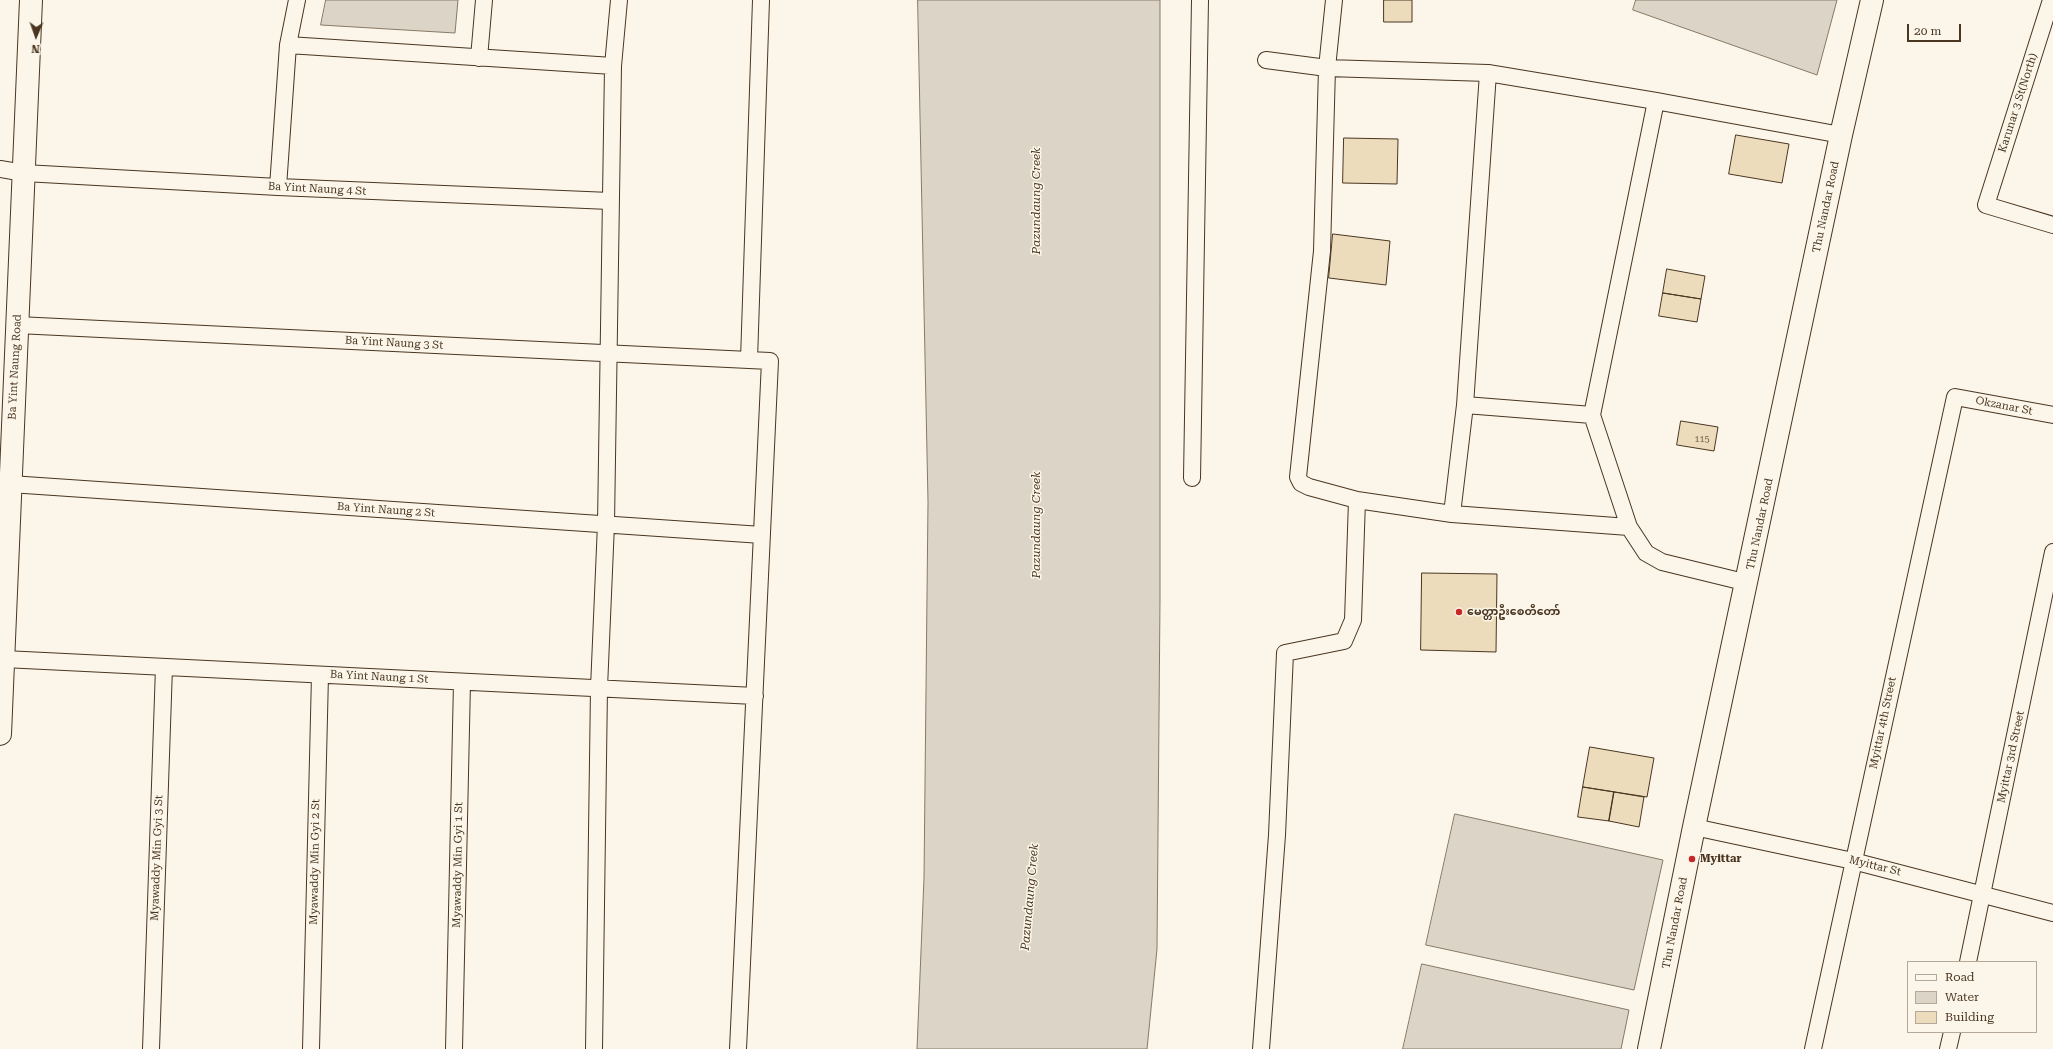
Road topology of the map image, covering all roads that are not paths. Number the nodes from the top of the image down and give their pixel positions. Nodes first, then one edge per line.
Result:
1 (31, 0) edge
2 (297, 0) edge
3 (484, 0) edge
4 (619, 0) edge
5 (761, 0) edge
6 (1200, 0) edge
7 (1334, 0) edge
8 (1872, 0) edge
9 (2051, 0) edge
10 (288, 45) junction
11 (479, 58) junction
12 (1266, 60) dead end
13 (613, 66) junction
14 (1327, 68) junction
15 (1488, 73) junction
16 (1656, 101) junction
17 (1841, 135) junction
18 (0, 170) edge
19 (24, 173) junction
20 (278, 187) junction
21 (610, 201) junction
22 (2053, 225) edge
23 (17, 325) junction
24 (609, 353) junction
25 (749, 360) junction
26 (1955, 397) joint
27 (1466, 405) junction
28 (1592, 415) junction
29 (2053, 415) edge
30 (1192, 478) dead end
31 (10, 484) junction
32 (1357, 500) junction
33 (1452, 514) junction
34 (606, 524) junction
35 (1629, 527) junction
36 (762, 535) junction
37 (2053, 552) edge
38 (1748, 583) junction
39 (3, 598) edge
40 (4, 659) junction
41 (164, 667) junction
42 (320, 674) junction
43 (462, 682) junction
44 (599, 688) junction
45 (755, 696) junction
46 (0, 734) edge
47 (1694, 827) junction
48 (1853, 861) junction
49 (1983, 895) junction
50 (2053, 913) edge
51 (1968, 961) edge
52 (1952, 1033) edge
53 (151, 1049) edge
54 (310, 1049) edge
55 (454, 1049) edge
56 (594, 1049) edge
57 (738, 1049) edge
58 (1261, 1049) edge
59 (1650, 1049) edge
60 (1813, 1049) edge
61 (1948, 1049) edge

1 - 19 main road, Ba Yint Naung Road
2 - 10 street
3 - 11 street
4 - 13 street
5 - 25 street
6 - 30 street
7 - 14 street
8 - 17 main road, Thu Nandar Road
9 - 22 street, Karunar 3 St(North)
10 - 11 street
10 - 20 street
11 - 13 street
12 - 14 street
13 - 21 street
14 - 15 street
14 - 32 street
15 - 16 street
15 - 27 street
16 - 17 street
16 - 28 street
17 - 38 main road, Thu Nandar Road
18 - 19 street, Ba Yint Naung 4 St
19 - 20 street, Ba Yint Naung 4 St
19 - 23 main road, Ba Yint Naung Road
20 - 21 street, Ba Yint Naung 4 St
21 - 24 street
23 - 24 street, Ba Yint Naung 3 St
23 - 31 main road, Ba Yint Naung Road
24 - 25 street, Ba Yint Naung 3 St
24 - 34 street
25 - 36 street, Ba Yint Naung 3 St
26 - 29 street, Okzanar St
26 - 48 street, Myittar 4th Street
27 - 28 street
27 - 33 street
28 - 35 street
31 - 34 street, Ba Yint Naung 2 St
31 - 39 main road, Ba Yint Naung Road
32 - 33 street
32 - 58 street
33 - 35 street
34 - 36 street, Ba Yint Naung 2 St
34 - 44 street
35 - 38 street
36 - 45 street
37 - 49 street, Myittar 3rd Street
38 - 47 main road, Thu Nandar Road
39 - 40 main road, Ba Yint Naung Road
40 - 41 street, Ba Yint Naung 1 St
40 - 46 main road, Ba Yint Naung Road
41 - 42 street, Ba Yint Naung 1 St
41 - 53 street, Myawaddy Min Gyi 3 St
42 - 43 street, Ba Yint Naung 1 St
42 - 54 street, Myawaddy Min Gyi 2 St
43 - 44 street, Ba Yint Naung 1 St
43 - 55 street, Myawaddy Min Gyi 1 St
44 - 45 street, Ba Yint Naung 1 St
44 - 56 street
45 - 57 street
47 - 48 street, Myittar St
47 - 59 main road, Thu Nandar Road
48 - 49 street, Myittar St
48 - 60 street, Myittar 4th Street
49 - 50 street, Myittar St
49 - 51 street, Myittar 3rd Street
52 - 61 street

